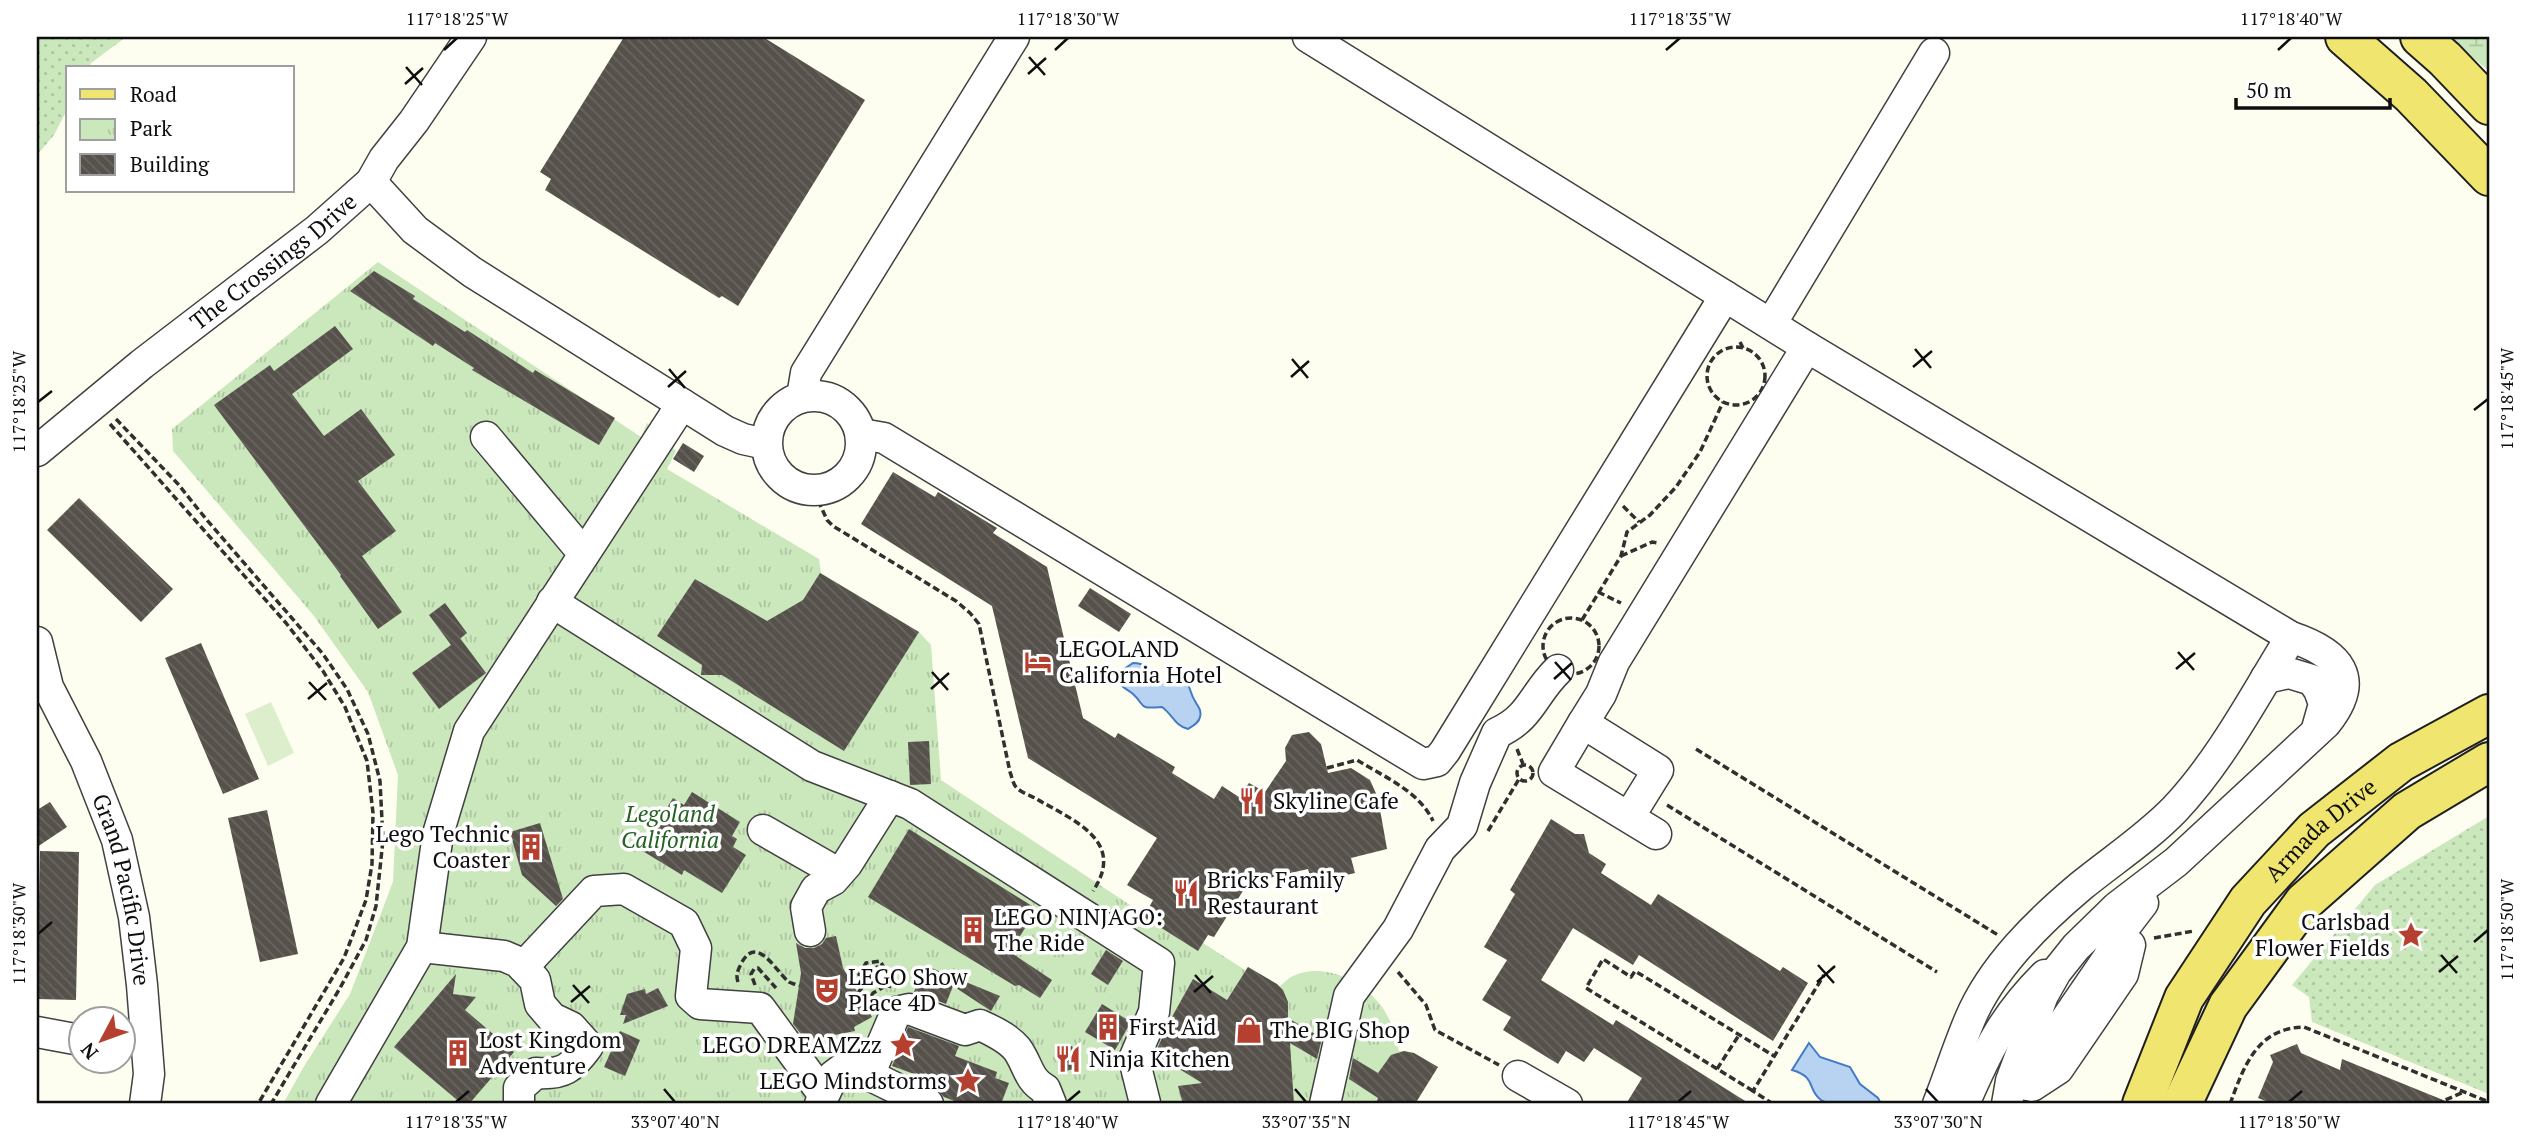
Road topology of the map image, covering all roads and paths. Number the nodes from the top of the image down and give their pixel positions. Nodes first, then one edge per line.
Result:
1 (471, 37) edge
2 (1014, 37) edge
3 (1308, 37) edge
4 (2345, 37) edge
5 (2420, 37) edge
6 (1934, 53) dead end
7 (2489, 105) edge
8 (2489, 176) edge
9 (371, 182) junction
10 (1725, 296) junction
11 (1771, 324) junction
12 (1740, 342) dead end
13 (1807, 347) junction
14 (1743, 348) junction
15 (1766, 359) dead end
16 (1760, 360) junction
17 (802, 397) junction
18 (1723, 402) junction
19 (682, 404) junction
20 (116, 419) dead end
21 (110, 424) dead end
22 (861, 434) junction
23 (486, 437) dead end
24 (766, 444) junction
25 (37, 451) edge
26 (814, 491) junction
27 (1685, 544) junction
28 (584, 554) junction
29 (1621, 556) junction
30 (1598, 592) junction
31 (552, 602) junction
32 (1625, 605) dead end
33 (1582, 620) junction
34 (2291, 637) junction
35 (37, 642) edge
36 (1558, 670) junction
37 (2266, 678) junction
38 (42, 681) edge
39 (2489, 714) edge
40 (1583, 723) junction
41 (2316, 732) junction
42 (1696, 749) dead end
43 (2489, 762) edge
44 (1520, 765) joint
45 (1326, 768) dead end
46 (890, 796) junction
47 (1662, 802) dead end
48 (1629, 817) junction
49 (763, 830) dead end
50 (1656, 835) dead end
51 (1440, 849) junction
52 (2176, 862) junction
53 (838, 873) junction
54 (1079, 912) junction
55 (810, 930) dead end
56 (2200, 930) dead end
57 (2007, 941) dead end
58 (2133, 942) junction
59 (422, 947) junction
60 (2076, 947) junction
61 (1381, 952) junction
62 (523, 967) junction
63 (1937, 972) dead end
64 (1824, 975) dead end
65 (2050, 984) junction
66 (853, 985) dead end
67 (799, 986) dead end
68 (876, 991) junction
69 (858, 993) dead end
70 (134, 1004) edge
71 (746, 1007) junction
72 (37, 1031) edge
73 (887, 1031) junction
74 (1739, 1035) junction
75 (66, 1037) edge
76 (1990, 1045) junction
77 (136, 1049) edge
78 (1774, 1056) junction
79 (1717, 1069) junction
80 (869, 1075) junction
81 (1518, 1076) joint
82 (2027, 1089) edge
83 (1753, 1091) junction
84 (2464, 1092) junction
85 (821, 1099) edge
86 (2445, 1102) edge
87 (2489, 1102) edge
88 (145, 1104) edge
89 (258, 1104) edge
90 (271, 1104) edge
91 (331, 1104) edge
92 (519, 1104) edge
93 (928, 1104) edge
94 (1051, 1104) edge
95 (1147, 1104) edge
96 (1325, 1104) edge
97 (1567, 1104) edge
98 (1773, 1104) edge
99 (1938, 1104) edge
100 (1964, 1104) edge
101 (1974, 1104) edge
102 (1986, 1104) edge
103 (1998, 1104) edge
104 (2007, 1104) edge
105 (2142, 1104) edge
106 (2182, 1104) edge
107 (2230, 1104) edge
108 (2436, 1104) edge

1 - 9 street, The Crossings Drive
2 - 17 street
3 - 10 street
4 - 8 main road
5 - 7 main road
6 - 11 street
9 - 19 street
9 - 25 street, The Crossings Drive
10 - 11 street
10 - 22 street
11 - 13 street
12 - 14 path
13 - 27 street
13 - 34 street
14 - 16 path
14 - 18 path
15 - 16 path
16 - 18 path
17 - 22 street
17 - 24 street
18 - 29 path
19 - 24 street
19 - 28 street
20 - 90 path
21 - 89 path
22 - 26 street
23 - 28 street
24 - 26 street
26 - 54 path
27 - 29 path
27 - 40 street
28 - 31 street
29 - 30 path
30 - 32 path
30 - 33 path
31 - 46 street
31 - 59 street
33 - 36 path
33 - 36 path
34 - 37 street
34 - 41 street
35 - 38 street, Grand Pacific Drive
36 - 51 street
37 - 41 street
37 - 99 street
38 - 70 street, Grand Pacific Drive
39 - 105 main road, Armada Drive
40 - 48 street
40 - 48 street
41 - 52 street
42 - 57 path
43 - 106 main road, Armada Drive
44 - 44 path
45 - 51 path
46 - 53 street
46 - 54 street
47 - 63 path
48 - 50 street
49 - 53 street
51 - 61 street
52 - 58 street
52 - 60 street
53 - 55 street
54 - 95 street
56 - 58 path
58 - 82 street
59 - 62 street
59 - 91 street
60 - 65 street
60 - 76 street
61 - 81 path
61 - 96 street
62 - 71 street
62 - 92 street
64 - 78 path
65 - 102 street
65 - 103 street
65 - 104 street
66 - 68 path
67 - 71 path
68 - 69 path
68 - 73 path
71 - 85 street
72 - 75 street
73 - 80 street
73 - 94 street
74 - 78 path
74 - 79 path
74 - 79 path
76 - 100 street
76 - 101 street
77 - 88 street, Grand Pacific Drive
78 - 83 path
79 - 83 path
80 - 85 street
80 - 93 street
81 - 97 street
83 - 98 path
84 - 86 path
84 - 87 path
84 - 107 path
86 - 108 path

